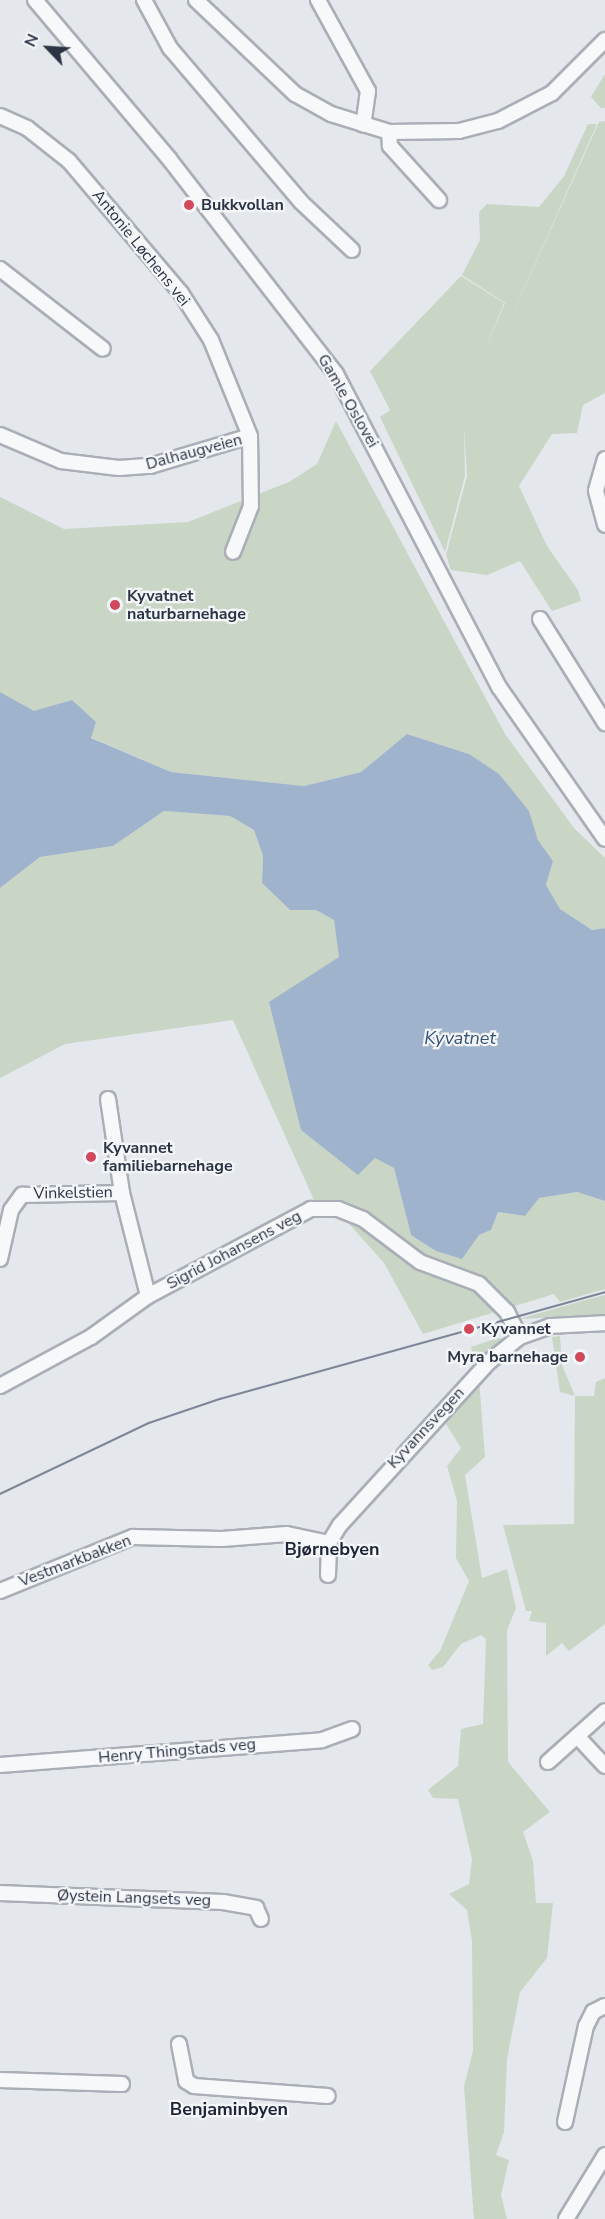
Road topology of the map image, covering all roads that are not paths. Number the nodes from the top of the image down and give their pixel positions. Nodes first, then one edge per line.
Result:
1 (35, 0) edge
2 (144, 0) edge
3 (196, 0) edge
4 (318, 0) edge
5 (605, 40) edge
6 (0, 116) edge
7 (363, 125) junction
8 (389, 132) junction
9 (439, 200) dead end
10 (352, 250) dead end
11 (0, 269) edge
12 (103, 349) dead end
13 (0, 435) edge
14 (250, 436) junction
15 (605, 459) edge
16 (605, 525) edge
17 (233, 552) dead end
18 (540, 619) dead end
19 (605, 723) edge
20 (605, 839) edge
21 (108, 1099) dead end
22 (122, 1192) junction
23 (0, 1259) edge
24 (148, 1296) junction
25 (605, 1323) edge
26 (520, 1337) junction
27 (0, 1386) edge
28 (329, 1543) junction
29 (328, 1575) dead end
30 (0, 1591) edge
31 (605, 1712) edge
32 (352, 1729) dead end
33 (578, 1736) junction
34 (548, 1762) dead end
35 (0, 1765) edge
36 (605, 1766) edge
37 (0, 1893) edge
38 (261, 1919) dead end
39 (605, 2006) edge
40 (179, 2044) dead end
41 (0, 2080) edge
42 (122, 2084) dead end
43 (328, 2096) dead end
44 (565, 2122) dead end
45 (605, 2155) edge
46 (566, 2219) edge

1 - 20 street, Gamle Oslovei
2 - 10 street
3 - 7 street
4 - 7 street
5 - 8 street
6 - 14 street, Antonie Løchens vei
7 - 8 street
8 - 9 street
11 - 12 street
13 - 14 street, Dalhaugveien
14 - 17 street, Antonie Løchens vei
15 - 16 street
18 - 19 street
21 - 22 street, Vinkelstien
22 - 23 street, Vinkelstien
22 - 24 street, Vinkelstien
24 - 26 street, Sigrid Johansens veg
24 - 27 street, Sigrid Johansens veg
25 - 26 street, Kyvannsvegen
26 - 28 street, Kyvannsvegen
28 - 29 street
28 - 30 street, Vestmarkbakken
31 - 33 street
32 - 35 street, Henry Thingstads veg
33 - 34 street
33 - 36 street
37 - 38 street, Øystein Langsets veg
39 - 44 street
40 - 43 street
41 - 42 street
45 - 46 street

